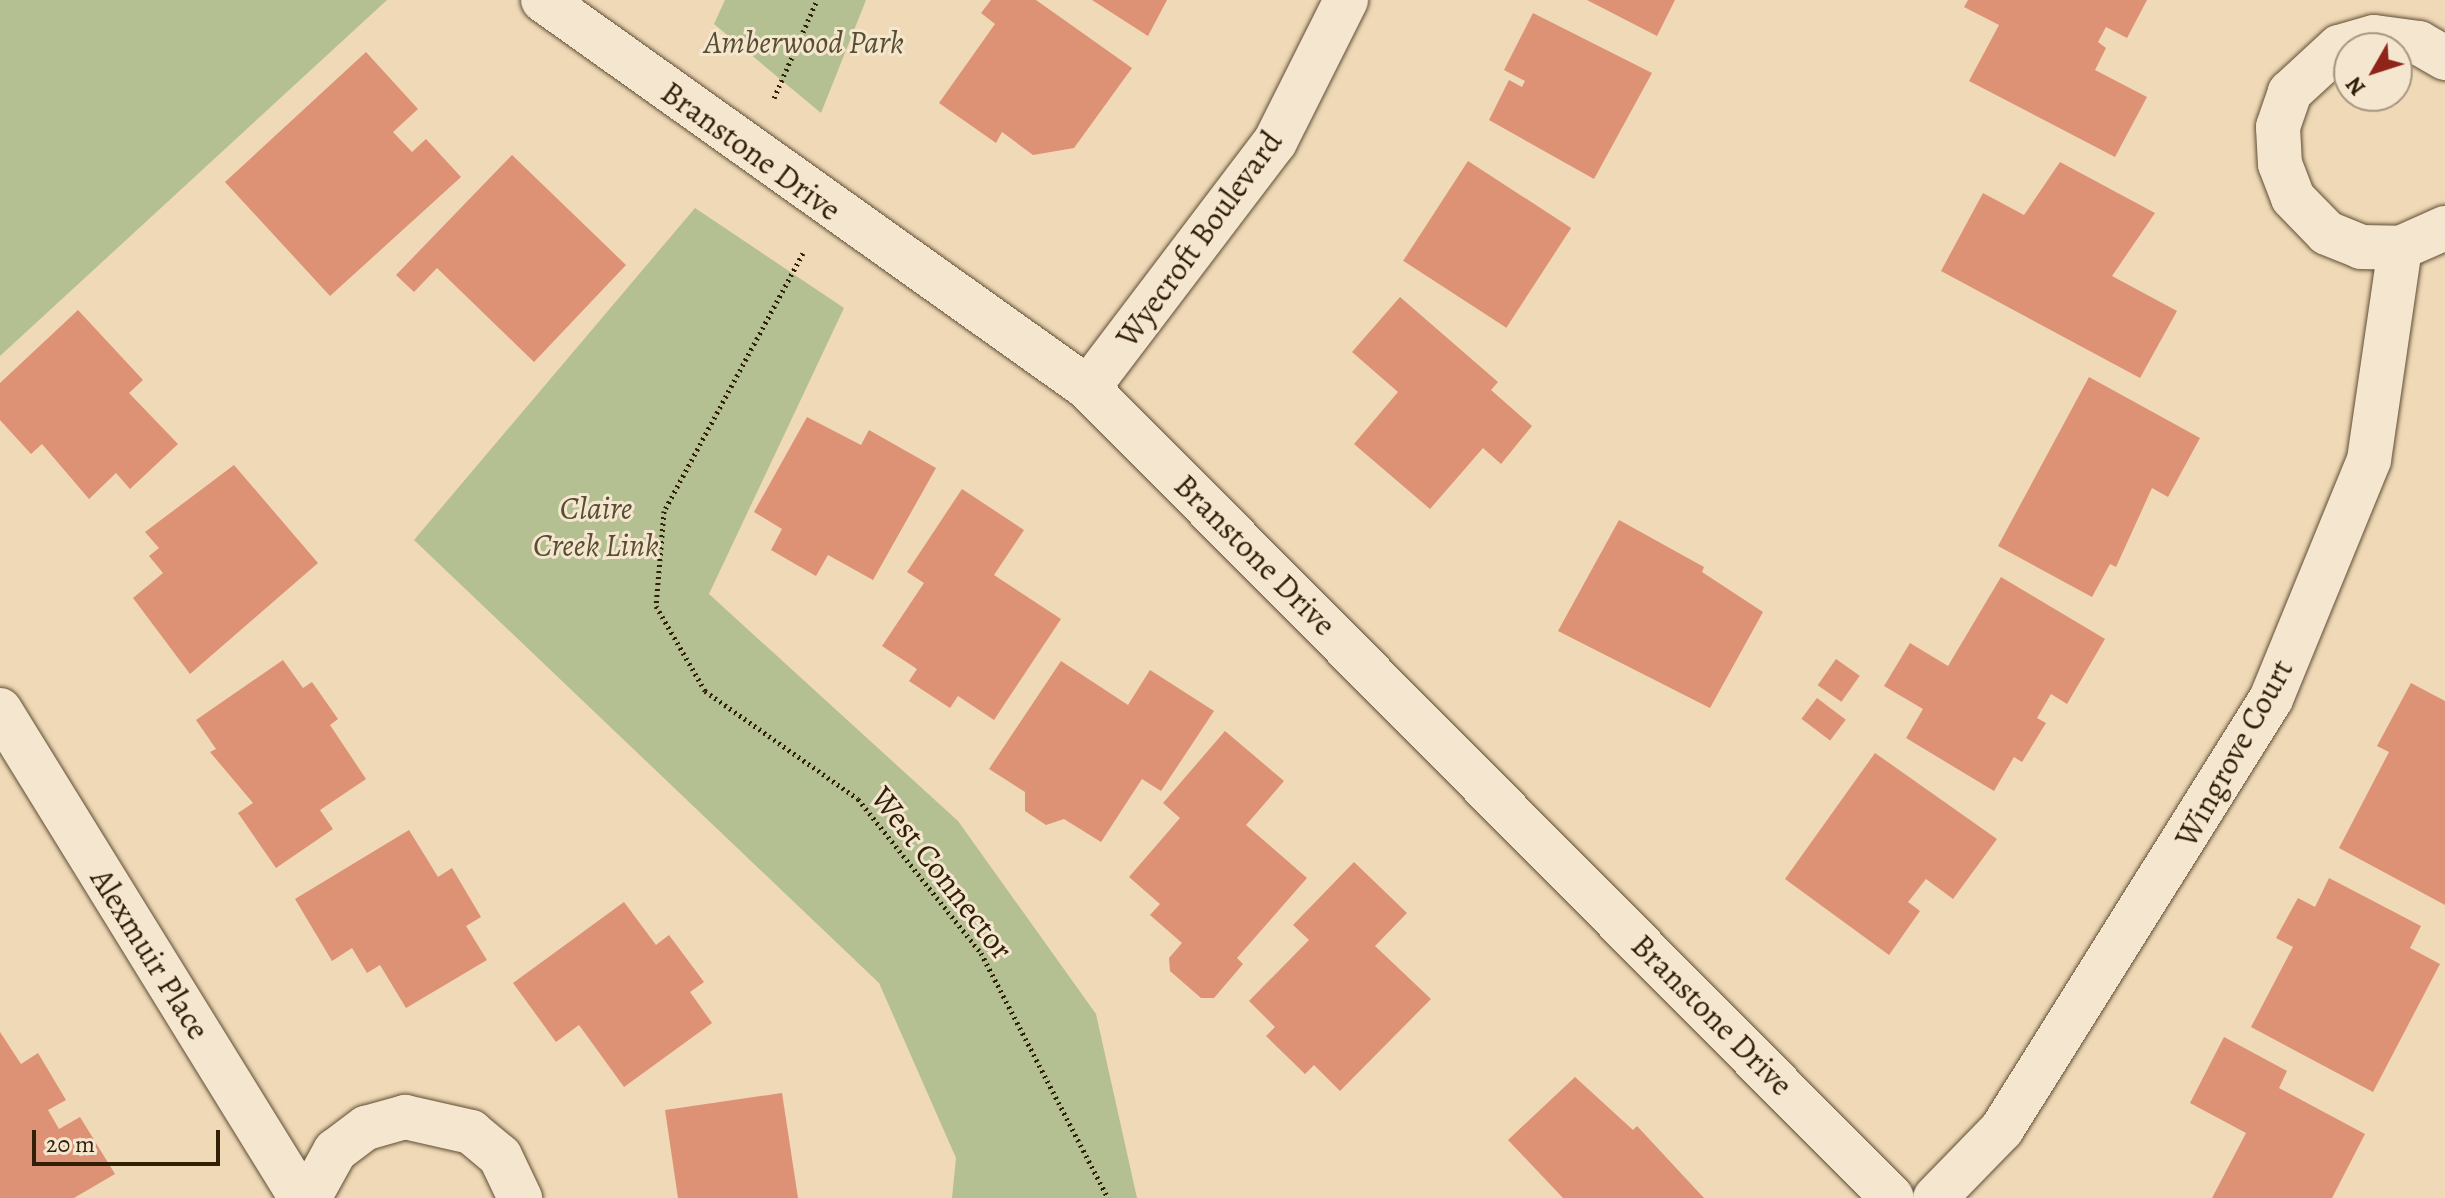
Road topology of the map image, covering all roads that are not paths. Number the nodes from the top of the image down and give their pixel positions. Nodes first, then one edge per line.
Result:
1 (543, 0) edge
2 (1346, 0) edge
3 (2445, 58) edge
4 (2445, 228) edge
5 (2400, 248) junction
6 (1088, 388) junction
7 (0, 710) edge
8 (301, 1198) edge
9 (309, 1198) edge
10 (520, 1198) edge
11 (1892, 1198) edge
12 (1935, 1198) edge

1 - 6 street, Branstone Drive
2 - 6 street, Wyecroft Boulevard
3 - 5 street
4 - 5 street
5 - 12 street, Wingrove Court
6 - 11 street, Branstone Drive
7 - 8 street, Alexmuir Place
9 - 10 street

